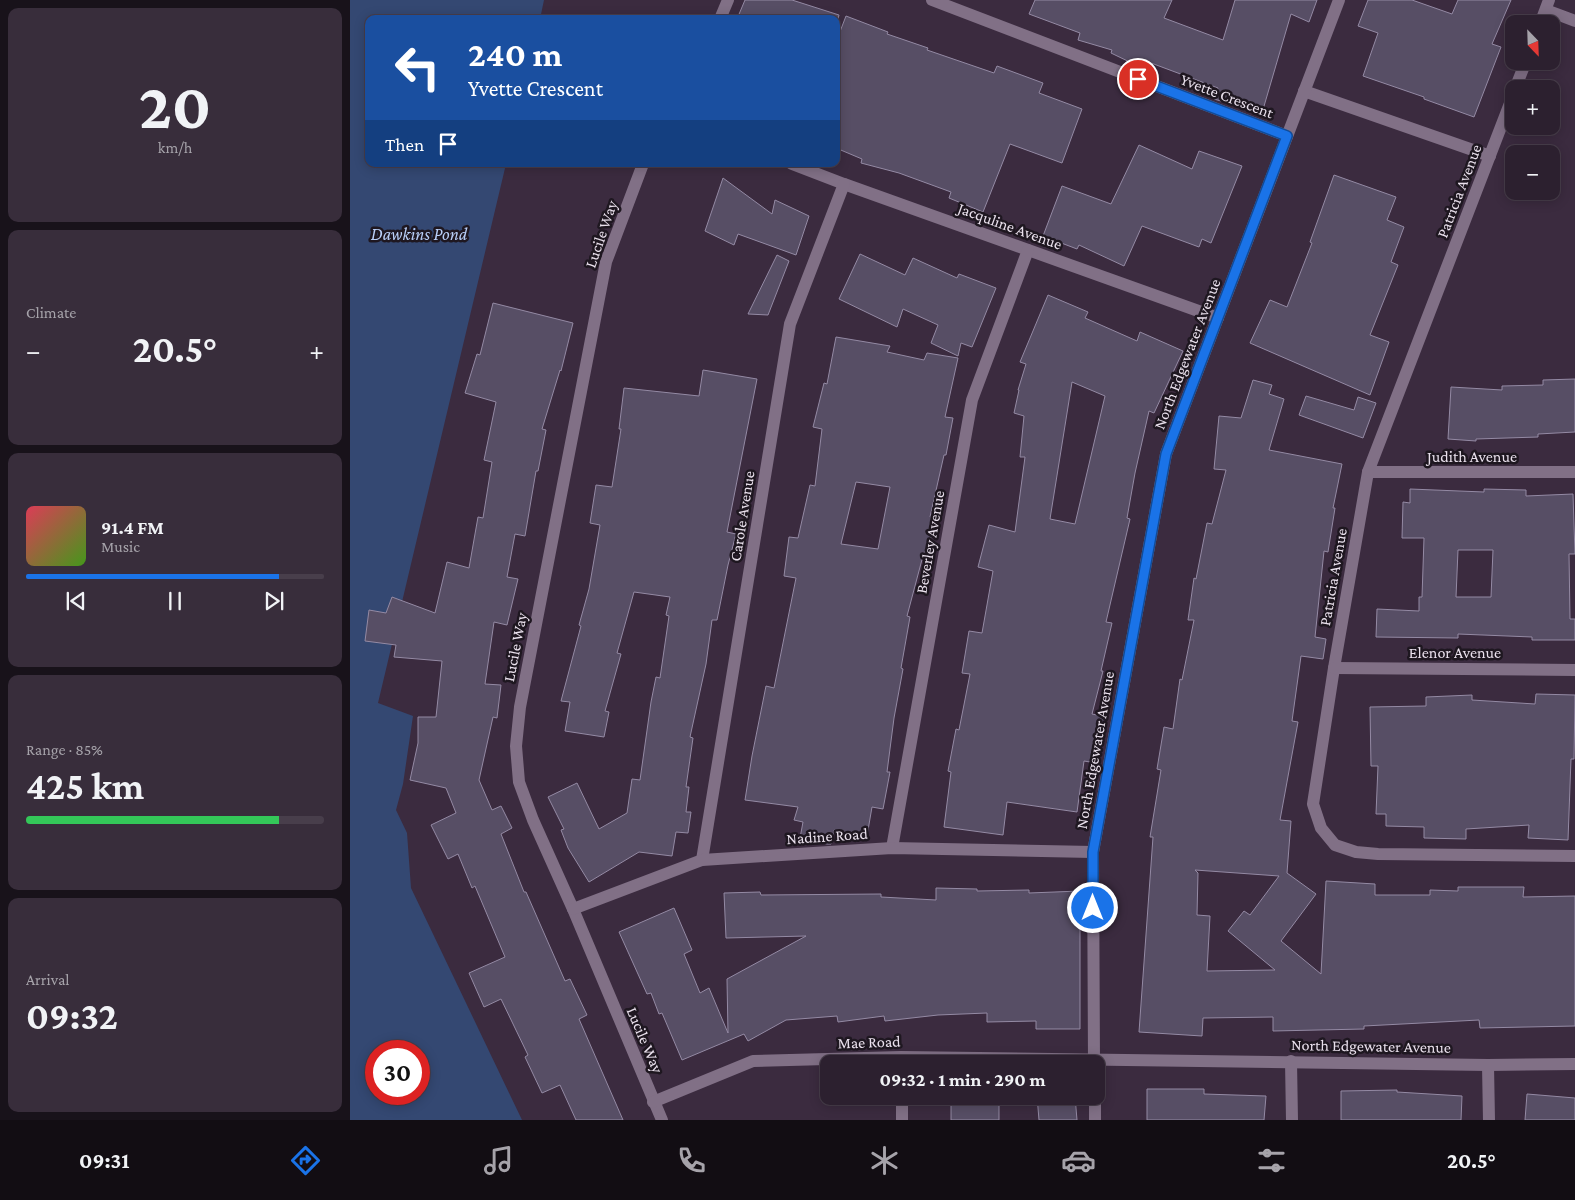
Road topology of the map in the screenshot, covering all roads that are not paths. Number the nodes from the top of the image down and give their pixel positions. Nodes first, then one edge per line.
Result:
1 (728, 0) edge
2 (932, 0) edge
3 (1339, 0) edge
4 (1547, 5) edge
5 (722, 15) edge
6 (1575, 21) edge
7 (1304, 91) junction
8 (1505, 117) edge
9 (1287, 136) junction
10 (1490, 156) junction
11 (642, 167) edge
12 (800, 167) edge
13 (844, 184) junction
14 (1028, 250) junction
15 (1218, 318) junction
16 (1368, 472) junction
17 (1575, 472) edge
18 (1334, 668) junction
19 (1575, 670) edge
20 (892, 848) junction
21 (1093, 852) junction
22 (1575, 856) edge
23 (702, 860) junction
24 (572, 909) junction
25 (1094, 1055) edge
26 (820, 1061) edge
27 (1291, 1061) junction
28 (1105, 1062) edge
29 (1575, 1064) edge
30 (1488, 1065) junction
31 (653, 1102) junction
32 (902, 1105) edge
33 (1094, 1105) edge
34 (662, 1120) edge
35 (902, 1120) edge
36 (1095, 1120) edge
37 (1292, 1120) edge
38 (1489, 1120) edge

1 - 5 street
2 - 9 street, Yvette Crescent
3 - 7 street, North Edgewater Avenue
4 - 6 street
7 - 9 street, North Edgewater Avenue
7 - 10 street
8 - 10 street, Patricia Avenue
9 - 15 street, North Edgewater Avenue
10 - 16 street, Patricia Avenue
11 - 24 street, Lucile Way
12 - 13 street, Jacquline Avenue
13 - 14 street, Jacquline Avenue
13 - 23 street, Carole Avenue
14 - 15 street, Jacquline Avenue
14 - 20 street, Beverley Avenue
15 - 21 street, North Edgewater Avenue
16 - 17 street, Judith Avenue
16 - 18 street, Patricia Avenue
18 - 19 street, Elenor Avenue
18 - 22 street, Patricia Avenue
20 - 21 street, Nadine Road
20 - 23 street, Nadine Road
21 - 25 street, North Edgewater Avenue
23 - 24 street, Nadine Road
24 - 31 street, Lucile Way
26 - 31 street, Mae Road
27 - 28 street, North Edgewater Avenue
27 - 30 street, North Edgewater Avenue
27 - 37 street
29 - 30 street, North Edgewater Avenue
30 - 38 street
31 - 34 street, Lucile Way
32 - 35 street
33 - 36 street

